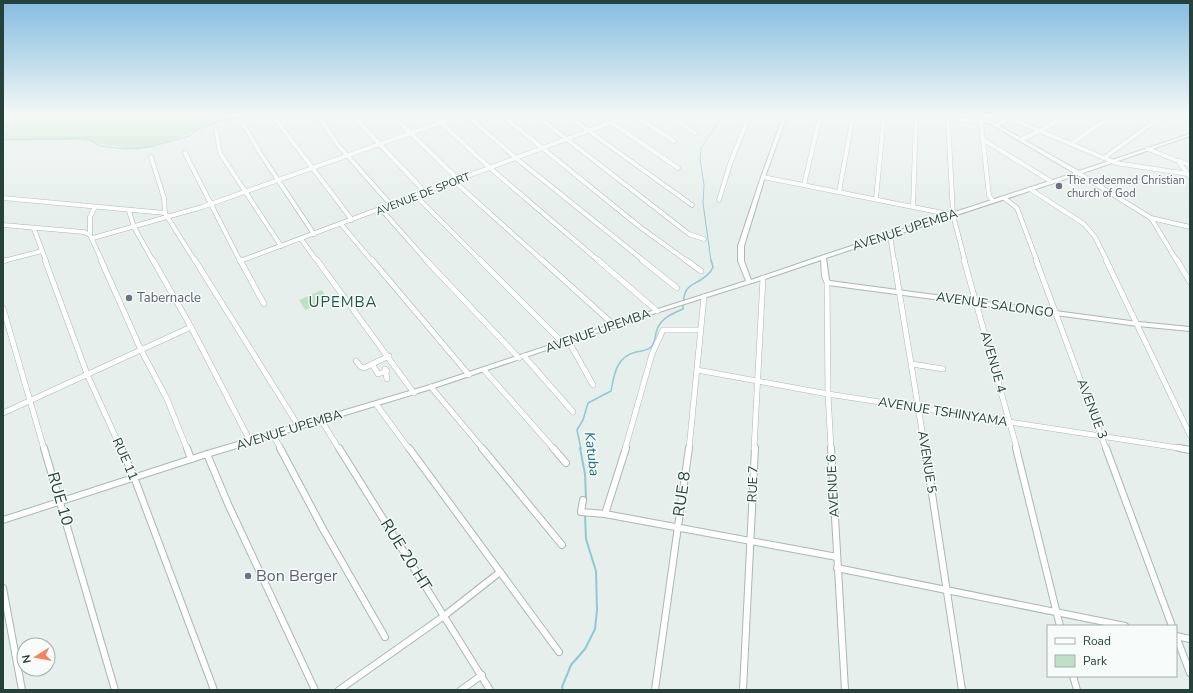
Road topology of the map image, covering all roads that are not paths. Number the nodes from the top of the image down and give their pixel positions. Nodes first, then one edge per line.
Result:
1 (218, 148) edge
2 (257, 148) edge
3 (298, 148) edge
4 (341, 148) edge
5 (366, 148) edge
6 (383, 148) edge
7 (426, 148) edge
8 (469, 148) edge
9 (505, 148) edge
10 (544, 148) joint
11 (580, 148) edge
12 (612, 148) edge
13 (649, 148) edge
14 (736, 148) edge
15 (773, 148) edge
16 (813, 148) edge
17 (847, 148) edge
18 (881, 148) edge
19 (915, 148) edge
20 (950, 148) edge
21 (983, 148) edge
22 (997, 148) edge
23 (1037, 148) edge
24 (1081, 148) edge
25 (1117, 148) edge
26 (1148, 149) joint
27 (185, 153) dead end
28 (346, 155) junction
29 (151, 157) dead end
30 (1104, 158) junction
31 (517, 159) junction
32 (1113, 161) junction
33 (1178, 161) junction
34 (1190, 165) edge
35 (314, 168) junction
36 (490, 168) junction
37 (678, 168) dead end
38 (1078, 173) junction
39 (1189, 175) edge
40 (763, 177) junction
41 (279, 180) junction
42 (457, 181) junction
43 (1052, 182) junction
44 (804, 185) junction
45 (1030, 189) junction
46 (246, 192) junction
47 (425, 192) junction
48 (840, 192) junction
49 (416, 196) junction
50 (3, 198) edge
51 (1004, 198) junction
52 (876, 199) junction
53 (719, 200) dead end
54 (993, 201) junction
55 (210, 204) junction
56 (692, 205) dead end
57 (392, 206) junction
58 (913, 206) junction
59 (95, 207) junction
60 (381, 209) junction
61 (129, 211) junction
62 (953, 215) junction
63 (167, 216) junction
64 (1151, 218) junction
65 (352, 220) junction
66 (341, 224) junction
67 (3, 225) edge
68 (134, 227) junction
69 (1190, 227) edge
70 (34, 229) junction
71 (314, 234) junction
72 (890, 235) junction
73 (92, 237) junction
74 (301, 239) junction
75 (704, 239) dead end
76 (281, 246) junction
77 (42, 251) junction
78 (823, 257) junction
79 (3, 261) edge
80 (240, 262) junction
81 (701, 271) dead end
82 (763, 278) junction
83 (749, 282) junction
84 (827, 282) junction
85 (1190, 282) edge
86 (677, 288) dead end
87 (901, 293) junction
88 (704, 297) junction
89 (976, 303) junction
90 (264, 304) dead end
91 (3, 308) edge
92 (657, 311) junction
93 (1056, 313) junction
94 (1138, 324) junction
95 (615, 326) junction
96 (191, 327) junction
97 (1190, 329) edge
98 (701, 330) junction
99 (567, 343) junction
100 (141, 350) junction
101 (389, 356) junction
102 (521, 357) junction
103 (356, 361) dead end
104 (372, 364) junction
105 (912, 364) junction
106 (943, 369) dead end
107 (484, 370) junction
108 (697, 370) junction
109 (87, 374) junction
110 (469, 375) junction
111 (387, 379) dead end
112 (757, 382) junction
113 (593, 385) dead end
114 (431, 387) junction
115 (414, 393) junction
116 (828, 394) junction
117 (31, 400) junction
118 (376, 404) junction
119 (918, 407) junction
120 (573, 412) dead end
121 (3, 413) edge
122 (320, 420) junction
123 (1010, 422) junction
124 (299, 427) junction
125 (273, 435) junction
126 (1190, 435) edge
127 (1103, 437) junction
128 (250, 442) junction
129 (1190, 450) edge
130 (208, 454) junction
131 (191, 460) junction
132 (566, 463) dead end
133 (134, 477) junction
134 (583, 500) dead end
135 (61, 501) junction
136 (605, 514) junction
137 (3, 520) edge
138 (677, 528) junction
139 (752, 542) junction
140 (562, 545) dead end
141 (837, 557) junction
142 (838, 568) junction
143 (500, 572) junction
144 (3, 588) edge
145 (947, 589) junction
146 (1057, 613) junction
147 (444, 616) junction
148 (1060, 625) edge
149 (1120, 625) edge
150 (1172, 625) edge
151 (1177, 636) edge
152 (385, 637) dead end
153 (1177, 639) edge
154 (1190, 639) edge
155 (559, 652) dead end
156 (1190, 673) edge
157 (482, 675) junction
158 (1073, 677) edge
159 (22, 690) edge
160 (115, 690) edge
161 (214, 690) edge
162 (314, 690) edge
163 (339, 690) edge
164 (461, 690) edge
165 (490, 690) edge
166 (655, 690) edge
167 (743, 690) edge
168 (845, 690) edge
169 (962, 690) edge
170 (1077, 690) edge

1 - 46 street
2 - 41 street
3 - 35 street
4 - 28 street
5 - 28 street
6 - 47 street
7 - 42 street
8 - 36 street
9 - 31 street
10 - 31 street, AVENUE DE SPORT
10 - 81 street
11 - 75 street
12 - 56 street
13 - 37 street
14 - 53 street
15 - 40 street
16 - 44 street
17 - 48 street
18 - 52 street
19 - 58 street
20 - 62 street, AVENUE 4
21 - 54 street
22 - 43 street
23 - 38 street
24 - 30 street
25 - 30 street
26 - 32 street, AVENUE UPEMBA
26 - 33 street
27 - 55 street
28 - 35 street
28 - 57 street
29 - 63 street
30 - 32 street
31 - 36 street, AVENUE DE SPORT
31 - 86 street
32 - 38 street, AVENUE UPEMBA
32 - 39 street
33 - 34 street
33 - 39 street
35 - 41 street
35 - 65 street
36 - 42 street, AVENUE DE SPORT
36 - 92 street
38 - 43 street, AVENUE UPEMBA
38 - 64 street
40 - 44 street
40 - 83 street
41 - 46 street
41 - 71 street
42 - 47 street, AVENUE DE SPORT
42 - 95 street
43 - 45 street, AVENUE UPEMBA
44 - 48 street
45 - 51 street, AVENUE UPEMBA
45 - 94 street
46 - 55 street
46 - 76 street
47 - 49 street, AVENUE DE SPORT
48 - 52 street
49 - 57 street, AVENUE DE SPORT
49 - 99 street
50 - 59 street
51 - 54 street, AVENUE UPEMBA
51 - 93 street, AVENUE 3
52 - 58 street
54 - 62 street, AVENUE UPEMBA
55 - 63 street
55 - 80 street
57 - 60 street, AVENUE DE SPORT
58 - 62 street
59 - 61 street
59 - 73 street
60 - 65 street, AVENUE DE SPORT
60 - 102 street
61 - 63 street
61 - 68 street
62 - 72 street, AVENUE UPEMBA
62 - 89 street, AVENUE 4
63 - 68 street
63 - 124 street
64 - 69 street
64 - 85 street
65 - 66 street, AVENUE DE SPORT
66 - 71 street, AVENUE DE SPORT
66 - 110 street
67 - 70 street
68 - 73 street
68 - 96 street
70 - 73 street
70 - 77 street, RUE 11
71 - 74 street, AVENUE DE SPORT
72 - 78 street, AVENUE UPEMBA
72 - 87 street, AVENUE 5
73 - 100 street
74 - 76 street, AVENUE DE SPORT
74 - 101 street
76 - 80 street, AVENUE DE SPORT
77 - 79 street
77 - 109 street, RUE 11
78 - 82 street, AVENUE UPEMBA
78 - 84 street
80 - 90 street
82 - 83 street, AVENUE UPEMBA
82 - 112 street, RUE 7
83 - 88 street, AVENUE UPEMBA
84 - 87 street, AVENUE SALONGO
84 - 116 street, AVENUE 6
87 - 89 street, AVENUE SALONGO
87 - 105 street, AVENUE 5
88 - 92 street, AVENUE UPEMBA
88 - 98 street, RUE 8
89 - 93 street, AVENUE SALONGO
89 - 123 street, AVENUE 4
91 - 117 street, RUE 10
92 - 95 street, AVENUE UPEMBA
93 - 94 street, AVENUE SALONGO
93 - 127 street, AVENUE 3
94 - 97 street, AVENUE SALONGO
94 - 126 street
95 - 99 street, AVENUE UPEMBA
96 - 100 street
96 - 128 street
98 - 108 street, RUE 8
98 - 136 street
99 - 102 street, AVENUE UPEMBA
99 - 113 street
100 - 109 street
100 - 131 street
101 - 104 street
101 - 115 street
102 - 107 street, AVENUE UPEMBA
102 - 120 street
103 - 104 street
104 - 111 street
105 - 106 street
105 - 119 street, AVENUE 5
107 - 110 street, AVENUE UPEMBA
107 - 132 street
108 - 112 street, AVENUE TSHINYAMA
108 - 138 street, RUE 8
109 - 117 street
109 - 133 street, RUE 11
110 - 114 street, AVENUE UPEMBA
112 - 116 street, AVENUE TSHINYAMA
112 - 139 street, RUE 7
114 - 115 street, AVENUE UPEMBA
114 - 140 street
115 - 118 street, AVENUE UPEMBA
116 - 119 street, AVENUE TSHINYAMA
116 - 141 street, AVENUE 6
117 - 121 street
117 - 135 street, RUE 10
118 - 122 street, AVENUE UPEMBA
118 - 143 street
119 - 123 street, AVENUE TSHINYAMA
119 - 145 street, AVENUE 5
122 - 124 street, AVENUE UPEMBA
122 - 147 street, RUE 20 HT
123 - 127 street, AVENUE TSHINYAMA
123 - 146 street, AVENUE 4
124 - 125 street, AVENUE UPEMBA
125 - 128 street, AVENUE UPEMBA
125 - 152 street
127 - 129 street, AVENUE TSHINYAMA
127 - 150 street, AVENUE 3
128 - 130 street, AVENUE UPEMBA
130 - 131 street, AVENUE UPEMBA
130 - 162 street
131 - 133 street, AVENUE UPEMBA
133 - 135 street, AVENUE UPEMBA
133 - 161 street, RUE 11
134 - 136 street
135 - 137 street, AVENUE UPEMBA
135 - 160 street, RUE 10
136 - 138 street
138 - 139 street
138 - 166 street, RUE 8
139 - 141 street
139 - 167 street, RUE 7
141 - 142 street, AVENUE 6
142 - 145 street
142 - 168 street, AVENUE 6
143 - 147 street
143 - 155 street
144 - 159 street
145 - 146 street
145 - 169 street, AVENUE 5
146 - 148 street, AVENUE 4
146 - 149 street
147 - 157 street, RUE 20 HT
147 - 163 street
151 - 154 street
153 - 156 street
157 - 164 street
157 - 165 street, RUE 20 HT
158 - 170 street

